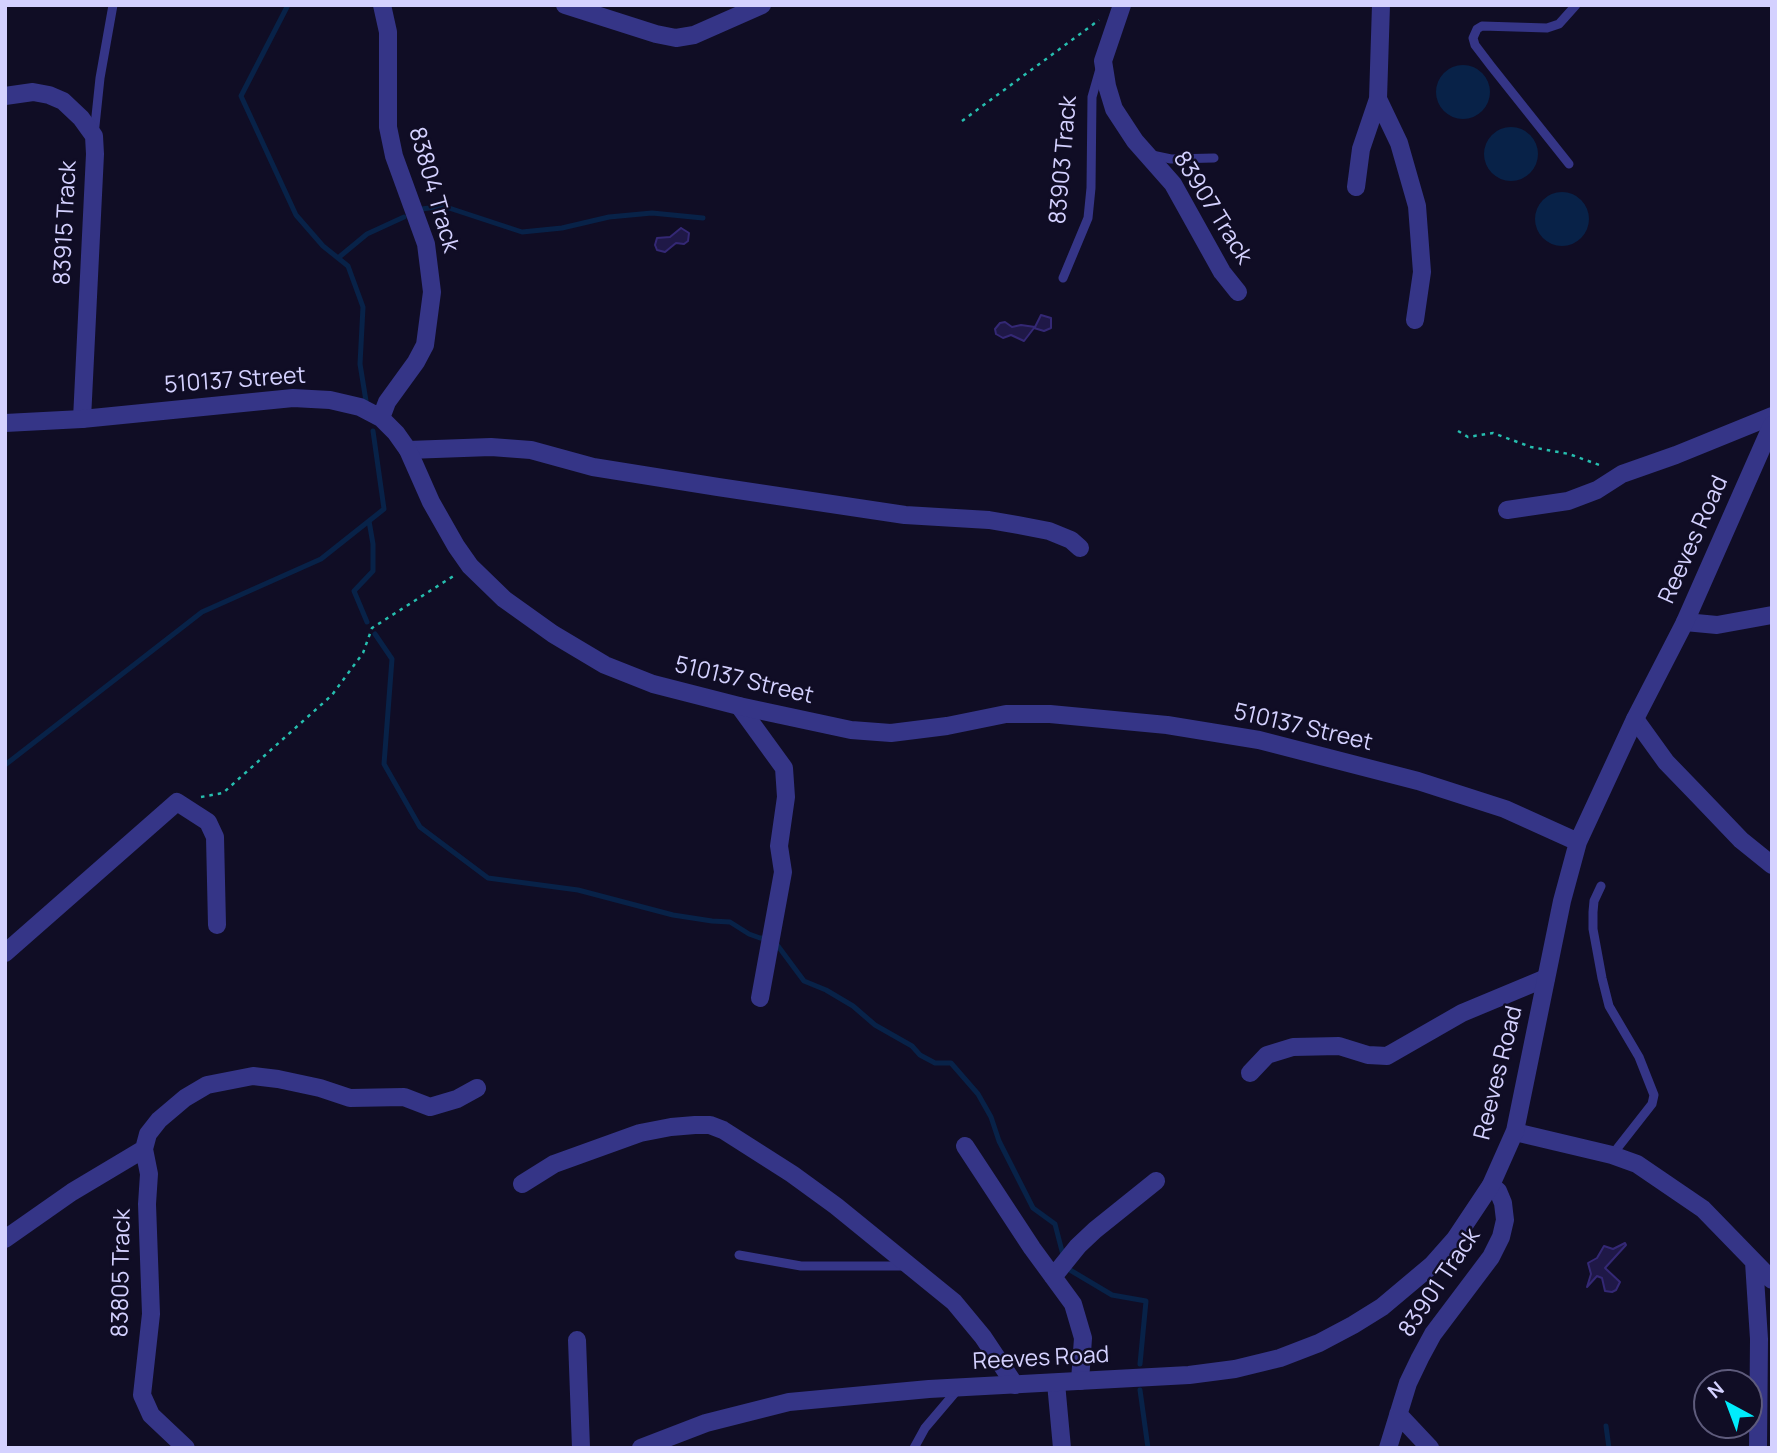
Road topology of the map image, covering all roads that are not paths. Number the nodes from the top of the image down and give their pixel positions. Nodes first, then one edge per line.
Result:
1 (113, 5) edge
2 (382, 5) edge
3 (565, 5) edge
4 (762, 5) edge
5 (1381, 5) edge
6 (1576, 5) edge
7 (1114, 9) edge
8 (1103, 61) junction
9 (5, 96) edge
10 (1378, 99) junction
11 (94, 136) junction
12 (1144, 151) junction
13 (1214, 158) dead end
14 (1569, 163) dead end
15 (1356, 187) dead end
16 (1063, 278) dead end
17 (1238, 292) dead end
18 (1415, 320) dead end
19 (1772, 416) edge
20 (381, 418) junction
21 (82, 419) junction
22 (5, 423) edge
23 (1772, 425) edge
24 (408, 450) junction
25 (1507, 510) dead end
26 (1080, 548) dead end
27 (1772, 615) edge
28 (1685, 622) junction
29 (739, 706) junction
30 (1635, 719) junction
31 (1578, 842) junction
32 (1772, 865) edge
33 (1601, 886) dead end
34 (217, 925) dead end
35 (5, 953) edge
36 (1546, 978) junction
37 (760, 998) dead end
38 (1250, 1073) dead end
39 (477, 1088) dead end
40 (1514, 1132) junction
41 (965, 1146) dead end
42 (1612, 1155) junction
43 (146, 1156) junction
44 (1156, 1181) dead end
45 (522, 1184) dead end
46 (1491, 1185) junction
47 (5, 1239) edge
48 (740, 1255) dead end
49 (1754, 1262) junction
50 (908, 1266) junction
51 (1053, 1277) junction
52 (1772, 1280) edge
53 (577, 1339) dead end
54 (1080, 1381) junction
55 (1056, 1382) junction
56 (1015, 1385) junction
57 (959, 1387) junction
58 (1398, 1414) junction
59 (1061, 1440) edge
60 (186, 1448) edge
61 (580, 1448) edge
62 (641, 1448) edge
63 (914, 1448) edge
64 (1049, 1448) edge
65 (1388, 1448) edge
66 (1430, 1448) edge
67 (1758, 1448) edge

1 - 11 lane
2 - 20 street, 83804 Track
3 - 4 street
5 - 10 street
6 - 14 lane
7 - 8 street, 83903 Track
8 - 12 street, 83907 Track
8 - 16 lane, 83903 Track
9 - 11 street, 83915 Track
10 - 15 street
10 - 18 street
11 - 21 street, 83915 Track
12 - 13 lane, 83907 Track
12 - 17 street, 83907 Track
19 - 25 street
20 - 21 street, 510137 Street
20 - 24 street, 510137 Street
21 - 22 street, 510137 Street
23 - 28 street, Reeves Road
24 - 26 street
24 - 29 street, 510137 Street
27 - 28 street
28 - 30 street, Reeves Road
29 - 31 street, 510137 Street
29 - 37 street
30 - 31 street, Reeves Road
30 - 32 street
31 - 36 street, Reeves Road
33 - 42 lane
34 - 35 street
36 - 38 street
36 - 40 street, Reeves Road
39 - 43 street
40 - 42 street
40 - 46 street, Reeves Road
41 - 51 street
42 - 49 street
43 - 47 street
43 - 60 street, 83805 Track
44 - 51 street
45 - 50 street
46 - 54 street, Reeves Road
46 - 58 street, 83901 Track
48 - 50 lane
49 - 52 street
49 - 67 street
50 - 56 street
51 - 54 street
53 - 61 street
54 - 55 street, Reeves Road
55 - 56 street, Reeves Road
55 - 59 street
56 - 57 street, Reeves Road
57 - 62 street, Reeves Road
57 - 63 lane
58 - 65 street, 83901 Track
58 - 66 street
59 - 64 street

